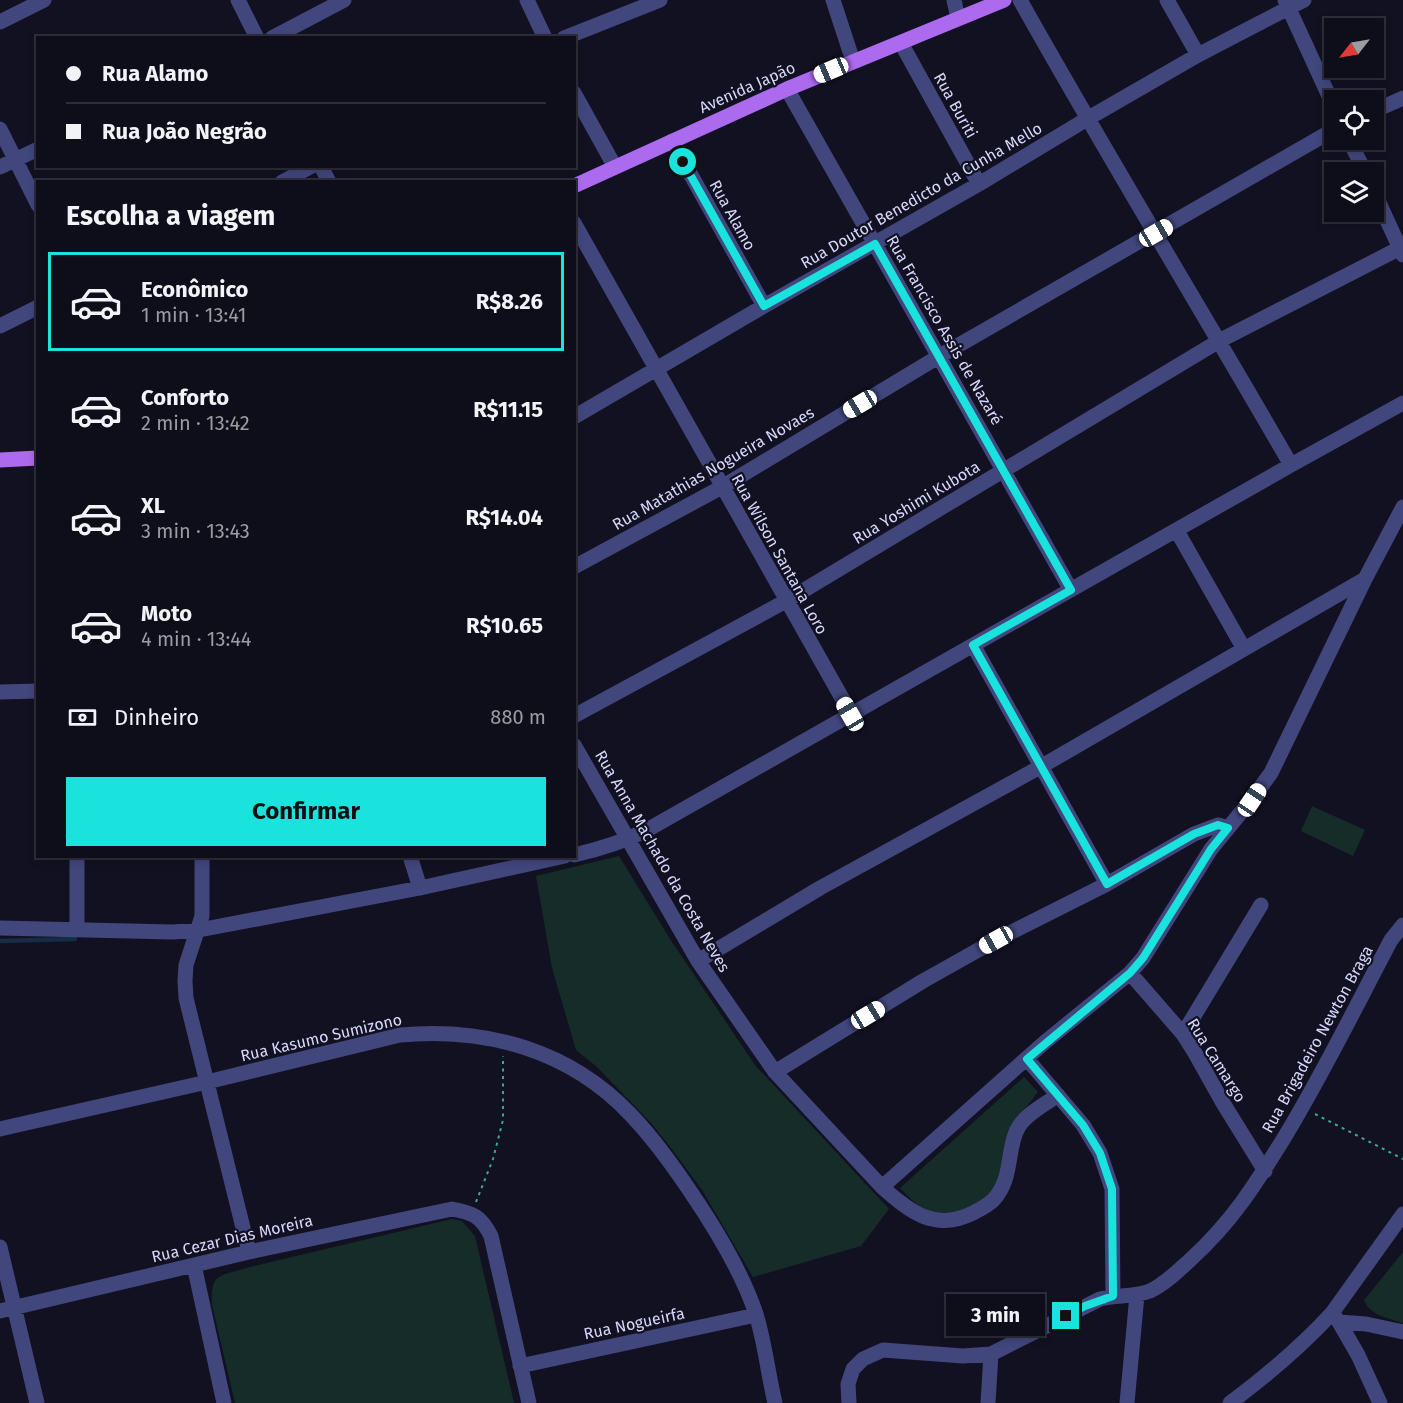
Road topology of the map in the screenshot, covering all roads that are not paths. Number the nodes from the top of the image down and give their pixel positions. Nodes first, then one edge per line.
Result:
1 (44, 0) edge
2 (238, 0) edge
3 (345, 0) edge
4 (526, 0) edge
5 (660, 0) edge
6 (833, 0) edge
7 (954, 0) edge
8 (1004, 0) edge
9 (1020, 0) edge
10 (1167, 0) edge
11 (1304, 0) edge
12 (1287, 4) edge
13 (958, 18) junction
14 (0, 22) edge
15 (256, 36) edge
16 (276, 36) edge
17 (544, 36) edge
18 (569, 36) edge
19 (901, 43) junction
20 (1198, 55) junction
21 (853, 61) junction
22 (788, 89) junction
23 (1326, 90) edge
24 (576, 97) edge
25 (1403, 98) edge
26 (1384, 107) edge
27 (1087, 119) junction
28 (0, 129) edge
29 (1324, 135) edge
30 (672, 141) junction
31 (36, 150) edge
32 (15, 160) junction
33 (0, 167) edge
34 (615, 167) junction
35 (308, 168) edge
36 (286, 180) edge
37 (979, 184) junction
38 (576, 185) edge
39 (36, 201) edge
40 (1384, 207) edge
41 (576, 226) edge
42 (1398, 229) edge
43 (1156, 233) junction
44 (875, 244) junction
45 (1402, 252) edge
46 (764, 306) junction
47 (36, 308) edge
48 (0, 327) edge
49 (1219, 341) junction
50 (938, 357) junction
51 (657, 368) junction
52 (1403, 404) edge
53 (576, 416) edge
54 (36, 458) edge
55 (0, 460) edge
56 (1291, 465) junction
57 (1004, 471) junction
58 (722, 487) junction
59 (1403, 507) edge
60 (1177, 531) junction
61 (576, 566) edge
62 (1365, 579) junction
63 (1071, 590) junction
64 (786, 601) junction
65 (973, 645) junction
66 (1244, 649) junction
67 (36, 691) edge
68 (0, 692) edge
69 (850, 714) junction
70 (576, 715) edge
71 (576, 749) edge
72 (1042, 766) junction
73 (1228, 828) junction
74 (628, 840) junction
75 (576, 855) edge
76 (77, 858) edge
77 (202, 858) edge
78 (411, 858) edge
79 (557, 858) edge
80 (1107, 884) junction
81 (420, 888) junction
82 (1261, 905) dead end
83 (1403, 926) edge
84 (0, 928) edge
85 (77, 928) junction
86 (199, 930) junction
87 (698, 961) junction
88 (1130, 973) junction
89 (1183, 1034) junction
90 (1027, 1059) junction
91 (775, 1072) junction
92 (207, 1082) junction
93 (1058, 1095) junction
94 (0, 1129) edge
95 (1265, 1171) junction
96 (882, 1187) junction
97 (1403, 1214) edge
98 (0, 1247) edge
99 (249, 1252) junction
100 (194, 1265) junction
101 (1137, 1294) junction
102 (1113, 1296) junction
103 (7, 1309) edge
104 (756, 1315) junction
105 (1335, 1317) junction
106 (1403, 1332) edge
107 (992, 1354) junction
108 (520, 1366) junction
109 (1237, 1401) edge
110 (37, 1403) edge
111 (224, 1403) edge
112 (529, 1403) edge
113 (775, 1403) edge
114 (849, 1403) edge
115 (988, 1403) edge
116 (1127, 1403) edge
117 (1380, 1403) edge

1 - 14 street
2 - 15 street
3 - 16 street
4 - 17 street
5 - 18 street
6 - 21 street
7 - 13 street
8 - 13 main road, Avenida Japão
9 - 27 street
10 - 20 street
11 - 12 street, Rua Doutor Benedicto da Cunha Mello
12 - 20 street, Rua Doutor Benedicto da Cunha Mello
12 - 23 street
13 - 19 main road, Avenida Japão
19 - 21 main road, Avenida Japão
19 - 37 street, Rua Buriti
20 - 27 street, Rua Doutor Benedicto da Cunha Mello
21 - 22 main road, Avenida Japão
22 - 30 main road, Avenida Japão
22 - 44 street, Rua Francisco Assis de Nazaré
24 - 34 street
25 - 26 street
27 - 37 street, Rua Doutor Benedicto da Cunha Mello
27 - 43 street
28 - 32 street
29 - 43 street, Rua Matathias Nogueira Novaes
30 - 34 main road, Avenida Japão
30 - 46 street, Rua Alamo
31 - 32 street
32 - 33 street
32 - 39 street
34 - 38 main road, Avenida Japão
35 - 36 street
37 - 44 street, Rua Doutor Benedicto da Cunha Mello
40 - 42 street
41 - 51 street, Rua Wilson Santana Loro
42 - 45 street
43 - 49 street
43 - 50 street, Rua Matathias Nogueira Novaes
44 - 46 street, Rua Doutor Benedicto da Cunha Mello
44 - 50 street, Rua Francisco Assis de Nazaré
45 - 49 street, Rua Yoshimi Kubota
46 - 51 street, Rua Doutor Benedicto da Cunha Mello
47 - 48 street
49 - 56 street
49 - 57 street, Rua Yoshimi Kubota
50 - 57 street, Rua Francisco Assis de Nazaré
50 - 58 street, Rua Matathias Nogueira Novaes
51 - 53 street, Rua Doutor Benedicto da Cunha Mello
51 - 58 street, Rua Wilson Santana Loro
52 - 56 street
54 - 55 main road
56 - 60 street
57 - 63 street, Rua Francisco Assis de Nazaré
57 - 64 street, Rua Yoshimi Kubota
58 - 61 street, Rua Matathias Nogueira Novaes
58 - 64 street, Rua Wilson Santana Loro
59 - 62 street
60 - 63 street
60 - 66 street
62 - 66 street
62 - 73 street
63 - 65 street
64 - 69 street, Rua Wilson Santana Loro
64 - 70 street, Rua Yoshimi Kubota
65 - 69 street
65 - 72 street
66 - 72 street
67 - 68 street
69 - 74 street
71 - 74 street, Rua Anna Machado da Costa Neves
72 - 80 street
72 - 87 street
73 - 80 street
73 - 88 street
74 - 75 street
74 - 87 street, Rua Anna Machado da Costa Neves
76 - 85 street
77 - 86 street
78 - 81 street
79 - 81 street
80 - 91 street
81 - 86 street
82 - 89 street
83 - 95 street, Rua Brigadeiro Newton Braga
84 - 85 street
85 - 86 street
86 - 92 street
87 - 91 street, Rua Anna Machado da Costa Neves
88 - 89 street, Rua Camargo
88 - 90 street
89 - 95 street, Rua Camargo
90 - 93 street
90 - 96 street
91 - 96 street, Rua Anna Machado da Costa Neves
92 - 94 street, Rua Kasumo Sumizono
92 - 99 street
92 - 104 street, Rua Kasumo Sumizono
93 - 96 street, Rua Anna Machado da Costa Neves
93 - 102 street
95 - 101 street, Rua Brigadeiro Newton Braga
97 - 105 street
98 - 103 street
99 - 100 street, Rua Cezar Dias Moreira
99 - 108 street, Rua Cezar Dias Moreira
100 - 103 street, Rua Cezar Dias Moreira
100 - 111 street
101 - 102 street, Rua Brigadeiro Newton Braga
101 - 116 street
102 - 107 street, Rua Brigadeiro Newton Braga
103 - 110 street
104 - 108 street, Rua Nogueirfa
104 - 113 street, Rua Kasumo Sumizono
105 - 106 street
105 - 109 street
105 - 117 street
107 - 114 street
107 - 115 street
108 - 112 street

